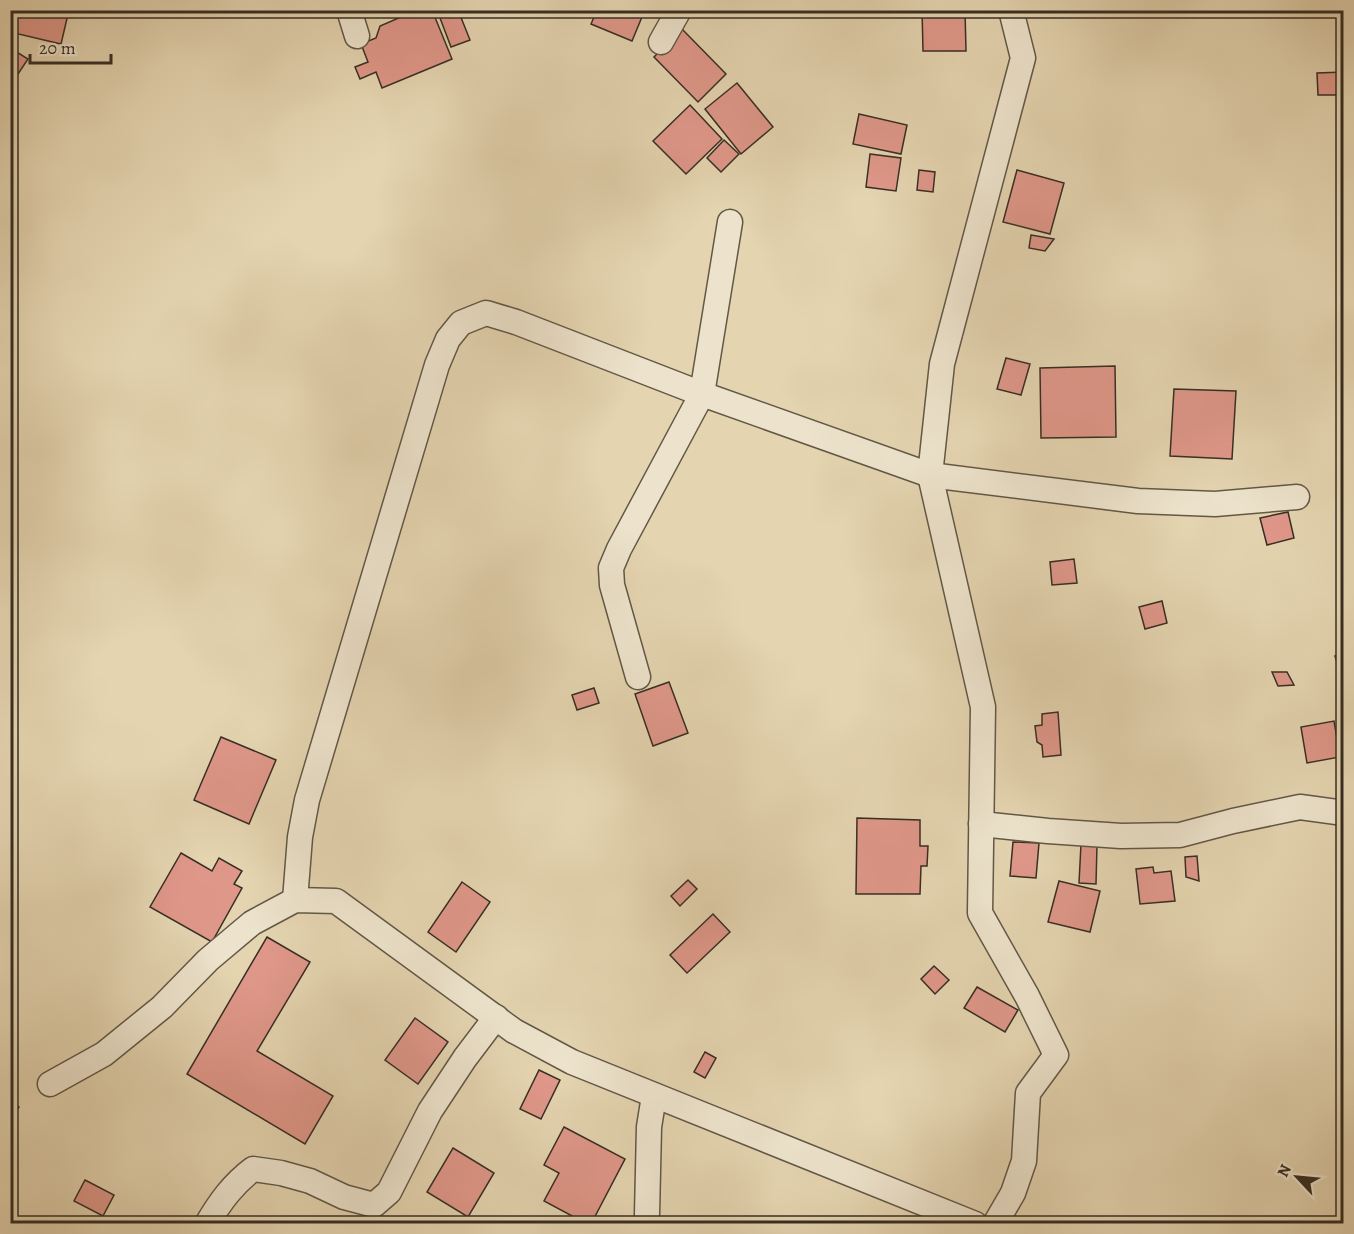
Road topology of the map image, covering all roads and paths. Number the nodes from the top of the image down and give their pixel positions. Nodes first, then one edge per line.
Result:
1 (349, 10) edge
2 (679, 10) edge
3 (1011, 10) edge
4 (357, 36) dead end
5 (661, 42) dead end
6 (730, 222) dead end
7 (702, 394) junction
8 (930, 475) junction
9 (1297, 497) dead end
10 (638, 677) dead end
11 (1344, 813) edge
12 (981, 824) junction
13 (295, 900) junction
14 (496, 1017) junction
15 (50, 1084) dead end
16 (654, 1096) junction
17 (647, 1214) dead end
18 (207, 1224) edge
19 (975, 1224) edge
20 (995, 1224) edge

1 - 4 street
2 - 5 street
3 - 8 street
6 - 7 street
7 - 8 street
7 - 10 street
7 - 13 street
8 - 9 street
8 - 12 street
11 - 12 street
12 - 20 street
13 - 14 street
13 - 15 street
14 - 16 street
14 - 18 street
16 - 17 street
16 - 19 street

